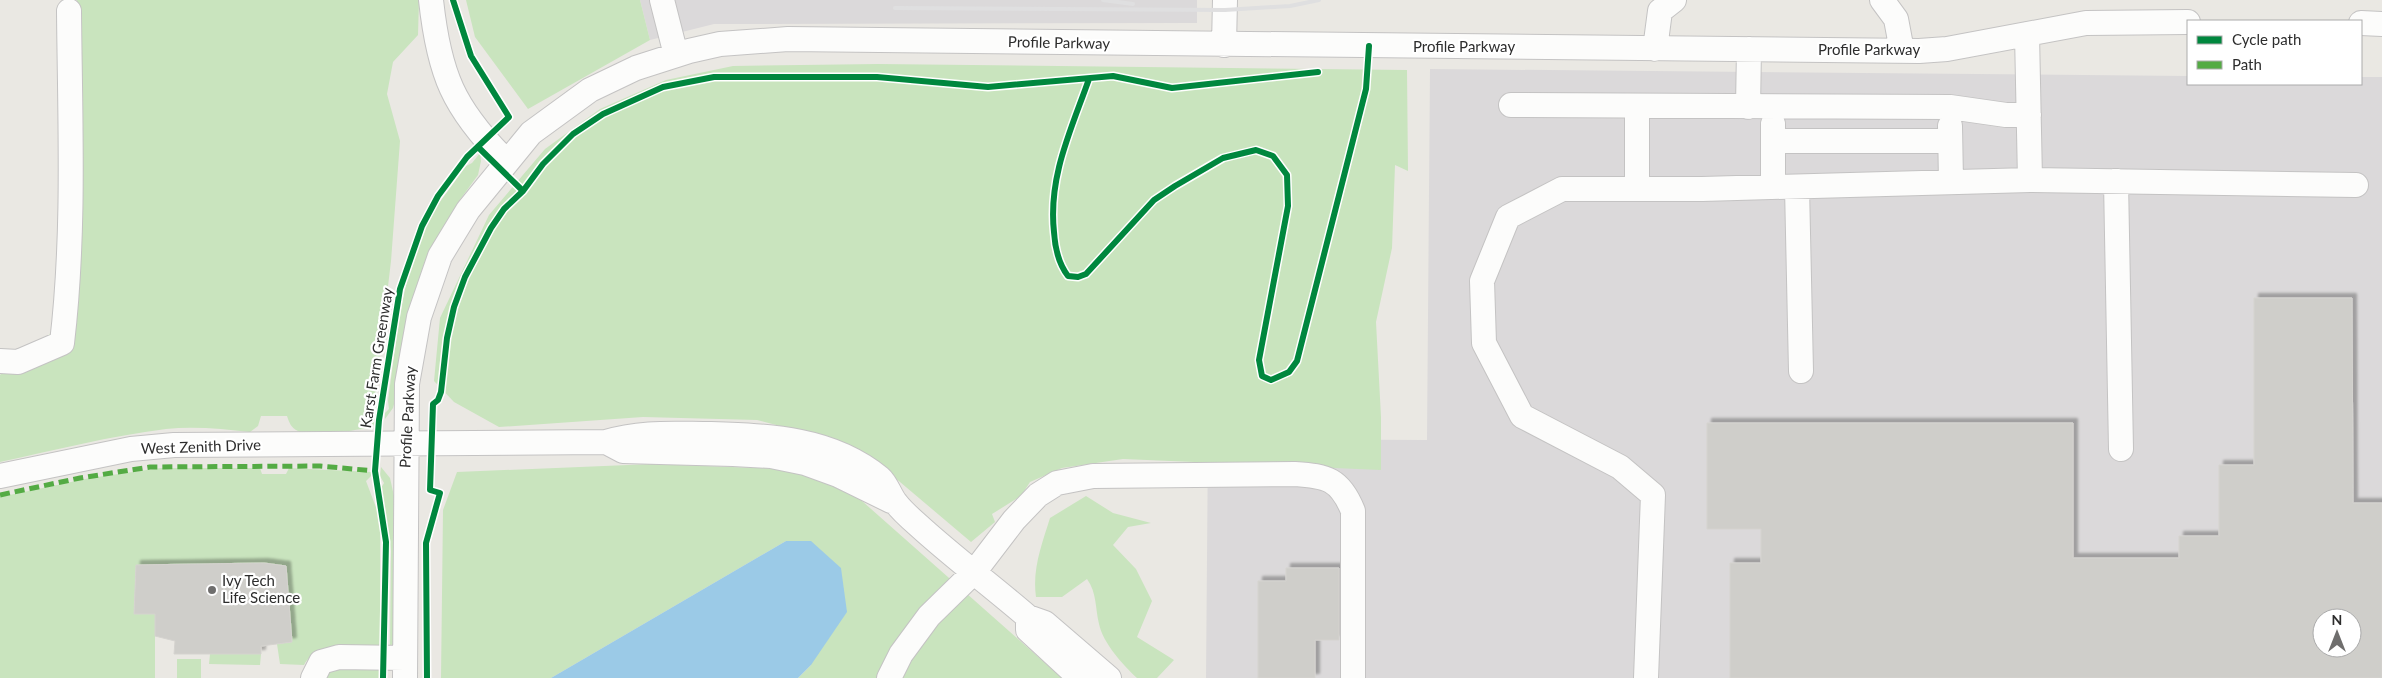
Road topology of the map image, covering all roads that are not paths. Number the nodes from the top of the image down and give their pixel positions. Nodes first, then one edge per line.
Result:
1 (431, 0) edge
2 (662, 0) edge
3 (1225, 0) edge
4 (1674, 0) edge
5 (1882, 0) edge
6 (69, 11) dead end
7 (2187, 22) edge
8 (2362, 23) edge
9 (2382, 24) edge
10 (2027, 34) junction
11 (1224, 45) junction
12 (1655, 48) junction
13 (1749, 49) junction
14 (1902, 50) junction
15 (676, 55) junction
16 (1511, 105) dead end
17 (1637, 107) junction
18 (1748, 107) junction
19 (1950, 107) junction
20 (1773, 108) junction
21 (2029, 115) junction
22 (1773, 141) junction
23 (1950, 141) junction
24 (506, 161) junction
25 (2030, 180) junction
26 (2116, 181) junction
27 (1951, 182) junction
28 (2356, 185) dead end
29 (1773, 187) junction
30 (1797, 187) junction
31 (1636, 189) junction
32 (0, 361) edge
33 (1800, 371) dead end
34 (405, 444) junction
35 (2121, 449) dead end
36 (0, 476) edge
37 (975, 571) junction
38 (1028, 617) junction
39 (405, 668) edge
40 (313, 678) edge
41 (889, 678) edge
42 (1080, 678) edge
43 (1109, 678) edge
44 (1353, 678) edge
45 (1646, 678) edge

1 - 24 street
2 - 15 street
3 - 11 street
4 - 12 street
5 - 14 street
6 - 32 street
7 - 10 street, Profile Parkway
8 - 9 street
10 - 14 street, Profile Parkway
10 - 21 street
11 - 12 street, Profile Parkway
11 - 15 street, Profile Parkway
12 - 13 street, Profile Parkway
13 - 14 street, Profile Parkway
13 - 18 street
15 - 24 street, Profile Parkway
16 - 17 street
17 - 18 street
17 - 31 street
18 - 20 street
19 - 20 street
19 - 21 street
19 - 23 street
20 - 22 street
21 - 25 street
22 - 23 street
22 - 29 street
23 - 27 street
24 - 34 street, Profile Parkway
25 - 26 street
25 - 27 street
26 - 28 street
26 - 35 street
27 - 30 street
29 - 30 street
29 - 31 street
30 - 33 street
31 - 45 street
34 - 36 street, West Zenith Drive
34 - 37 street, West Zenith Drive
34 - 39 street, Profile Parkway
37 - 38 street, West Zenith Drive
37 - 41 street
37 - 44 street
38 - 42 street
38 - 43 street
39 - 40 street

